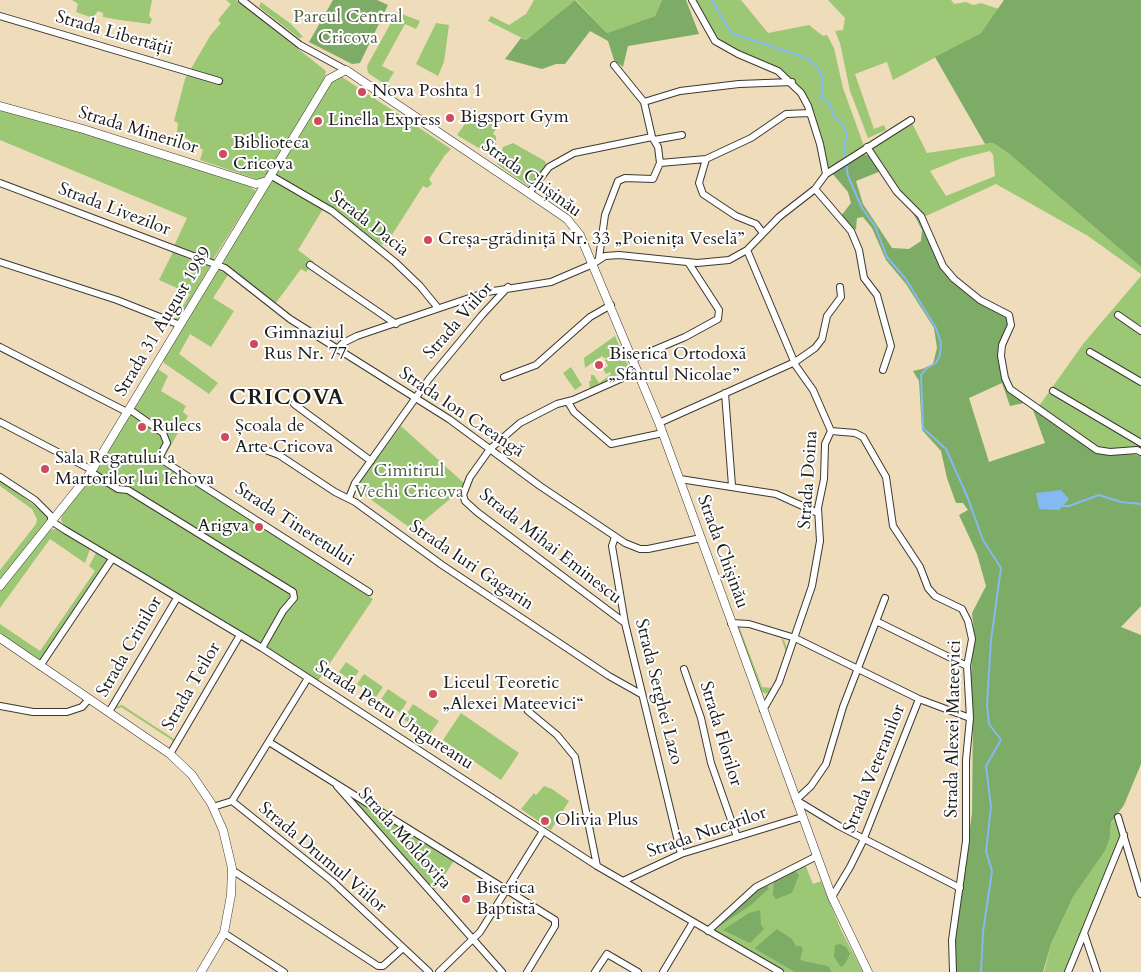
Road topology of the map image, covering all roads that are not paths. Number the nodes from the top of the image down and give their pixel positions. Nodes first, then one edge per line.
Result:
1 (242, 0) edge
2 (692, 0) edge
3 (0, 16) edge
4 (614, 65) dead end
5 (346, 70) junction
6 (219, 81) dead end
7 (792, 82) junction
8 (644, 102) junction
9 (0, 106) edge
10 (810, 113) junction
11 (911, 120) dead end
12 (682, 135) dead end
13 (653, 138) junction
14 (866, 147) junction
15 (706, 159) junction
16 (660, 163) junction
17 (826, 174) junction
18 (269, 178) junction
19 (0, 183) edge
20 (815, 189) junction
21 (529, 193) junction
22 (763, 233) junction
23 (748, 250) junction
24 (596, 261) junction
25 (0, 262) edge
26 (688, 262) junction
27 (310, 265) dead end
28 (216, 266) junction
29 (508, 287) junction
30 (840, 288) dead end
31 (611, 305) junction
32 (438, 308) junction
33 (1118, 316) dead end
34 (396, 324) junction
35 (180, 325) junction
36 (1141, 331) edge
37 (0, 346) edge
38 (336, 350) junction
39 (1090, 352) dead end
40 (633, 359) junction
41 (795, 362) junction
42 (883, 370) dead end
43 (638, 371) junction
44 (504, 377) dead end
45 (1141, 382) edge
46 (1053, 391) dead end
47 (725, 393) junction
48 (416, 397) junction
49 (568, 402) junction
50 (294, 404) dead end
51 (128, 410) junction
52 (0, 422) edge
53 (659, 423) junction
54 (831, 431) junction
55 (663, 433) junction
56 (1141, 443) edge
57 (260, 448) dead end
58 (490, 449) junction
59 (1141, 452) edge
60 (371, 460) junction
61 (91, 471) junction
62 (0, 477) edge
63 (680, 479) junction
64 (732, 486) junction
65 (349, 498) junction
66 (818, 513) junction
67 (52, 521) junction
68 (615, 537) junction
69 (700, 538) junction
70 (112, 559) junction
71 (0, 586) edge
72 (369, 592) dead end
73 (177, 598) junction
74 (885, 598) dead end
75 (876, 621) junction
76 (625, 623) junction
77 (731, 623) junction
78 (240, 636) junction
79 (0, 638) edge
80 (794, 638) junction
81 (262, 648) junction
82 (40, 666) junction
83 (967, 666) junction
84 (858, 668) junction
85 (684, 669) dead end
86 (308, 678) junction
87 (641, 694) junction
88 (89, 699) junction
89 (919, 699) junction
90 (0, 706) edge
91 (763, 710) junction
92 (528, 711) dead end
93 (110, 712) junction
94 (970, 718) junction
95 (269, 742) junction
96 (170, 754) junction
97 (333, 781) junction
98 (796, 800) junction
99 (232, 802) junction
100 (213, 807) junction
101 (802, 817) junction
102 (1118, 817) dead end
103 (543, 831) junction
104 (1124, 835) junction
105 (737, 837) junction
106 (863, 839) junction
107 (681, 854) junction
108 (817, 856) junction
109 (597, 866) junction
110 (232, 870) junction
111 (623, 882) junction
112 (960, 888) junction
113 (507, 889) junction
114 (1141, 894) edge
115 (832, 897) junction
116 (693, 922) junction
117 (708, 931) junction
118 (224, 933) junction
119 (1084, 933) junction
120 (474, 939) junction
121 (403, 948) junction
122 (201, 972) edge
123 (284, 972) edge
124 (429, 972) edge
125 (438, 972) edge
126 (502, 972) edge
127 (527, 972) edge
128 (594, 972) edge
129 (638, 972) edge
130 (663, 972) edge
131 (780, 972) edge
132 (868, 972) edge
133 (953, 972) edge
134 (1068, 972) edge
135 (1097, 972) edge

1 - 5 street, Strada Chișinău
2 - 7 street
3 - 6 street, Strada Libertății
4 - 8 street
5 - 18 street, Strada 31 August 1989
5 - 21 street, Strada Chișinău
7 - 8 street
7 - 10 street
8 - 13 street
9 - 18 street, Strada Minerilor
10 - 15 street
10 - 17 street
11 - 14 street
12 - 13 street
13 - 16 street
13 - 21 street
14 - 17 street
14 - 59 street
15 - 16 street
15 - 22 street
16 - 24 street
17 - 20 street
18 - 28 street, Strada 31 August 1989
18 - 32 street, Strada Dacia
19 - 28 street, Strada Livezilor
20 - 22 street
20 - 42 street
21 - 24 street, Strada Chișinău
22 - 23 street
23 - 26 street
23 - 41 street, Strada Doina
24 - 26 street
24 - 29 street
24 - 31 street, Strada Chișinău
25 - 35 street
26 - 40 street
27 - 34 street
28 - 35 street, Strada 31 August 1989
28 - 38 street, Strada Ion Creangă
29 - 32 street
29 - 48 street, Strada Viilor
30 - 41 street
31 - 40 street, Strada Chișinău
31 - 44 street
32 - 34 street
33 - 36 street
34 - 38 street
35 - 51 street, Strada 31 August 1989
37 - 51 street
38 - 48 street, Strada Ion Creangă
39 - 45 street
40 - 43 street, Strada Chișinău
41 - 47 street
41 - 54 street, Strada Doina
43 - 49 street
43 - 53 street, Strada Chișinău
46 - 56 street
47 - 53 street
47 - 64 street
48 - 58 street, Strada Ion Creangă
48 - 60 street, Strada Viilor
49 - 55 street
49 - 58 street
50 - 60 street
51 - 61 street, Strada 31 August 1989
51 - 72 street, Strada Tineretului
52 - 61 street
53 - 55 street, Strada Chișinău
54 - 66 street, Strada Doina
54 - 83 street, Strada Alexei Mateevici
55 - 63 street, Strada Chișinău
57 - 65 street, Strada Iuri Gagarin
58 - 68 street, Strada Ion Creangă
58 - 76 street, Strada Mihai Eminescu
60 - 65 street, Strada Viilor
61 - 67 street, Strada 31 August 1989
61 - 81 street
62 - 67 street, Strada Petru Ungureanu
63 - 64 street
63 - 69 street, Strada Chișinău
64 - 66 street
65 - 87 street, Strada Iuri Gagarin
66 - 80 street, Strada Doina
67 - 70 street, Strada Petru Ungureanu
67 - 71 street, Strada 31 August 1989
68 - 69 street, Strada Ion Creangă
68 - 76 street, Strada Serghei Lazo
69 - 77 street, Strada Chișinău
70 - 73 street, Strada Petru Ungureanu
70 - 82 street
73 - 78 street, Strada Petru Ungureanu
73 - 93 street, Strada Crinilor
74 - 75 street
75 - 83 street
75 - 84 street
76 - 87 street, Strada Serghei Lazo
77 - 80 street, Strada Chișinău
77 - 91 street, Strada Chișinău
78 - 81 street, Strada Petru Ungureanu
78 - 96 street, Strada Teilor
79 - 82 street
80 - 84 street
80 - 91 street, Strada Doina
81 - 86 street, Strada Petru Ungureanu
82 - 88 street
83 - 94 street, Strada Alexei Mateevici
84 - 89 street
84 - 98 street
85 - 105 street, Strada Florilor
86 - 95 street
86 - 103 street, Strada Petru Ungureanu
87 - 107 street, Strada Serghei Lazo
88 - 90 street
88 - 93 street
89 - 94 street, Strada Veteranilor
89 - 106 street, Strada Veteranilor
91 - 98 street, Strada Chișinău
92 - 109 street
93 - 96 street
94 - 112 street, Strada Alexei Mateevici
95 - 97 street, Strada Moldovița
95 - 99 street
96 - 100 street
97 - 113 street, Strada Moldovița
97 - 120 street, Strada Moldovița
98 - 101 street, Strada Chișinău
98 - 106 street
99 - 100 street, Strada Drumul Viilor
99 - 121 street, Strada Drumul Viilor
100 - 110 street
101 - 105 street, Strada Nucarilor
101 - 108 street, Strada Chișinău
102 - 104 street
103 - 109 street, Strada Petru Ungureanu
103 - 113 street
104 - 114 street
104 - 119 street
105 - 107 street, Strada Nucarilor
106 - 112 street
106 - 115 street, Strada Veteranilor
107 - 111 street, Strada Nucarilor
108 - 115 street, Strada Chișinău
108 - 117 street
109 - 111 street, Strada Petru Ungureanu
110 - 118 street
110 - 121 street
111 - 116 street, Strada Petru Ungureanu
112 - 133 street, Strada Alexei Mateevici
113 - 120 street
113 - 127 street, Strada Moldovița
115 - 132 street, Strada Chișinău
116 - 117 street, Strada Petru Ungureanu
116 - 130 street
117 - 131 street, Strada Petru Ungureanu
118 - 122 street
118 - 123 street
119 - 134 street
119 - 135 street
120 - 125 street
120 - 126 street, Strada Moldovița
121 - 124 street, Strada Drumul Viilor
128 - 129 street

